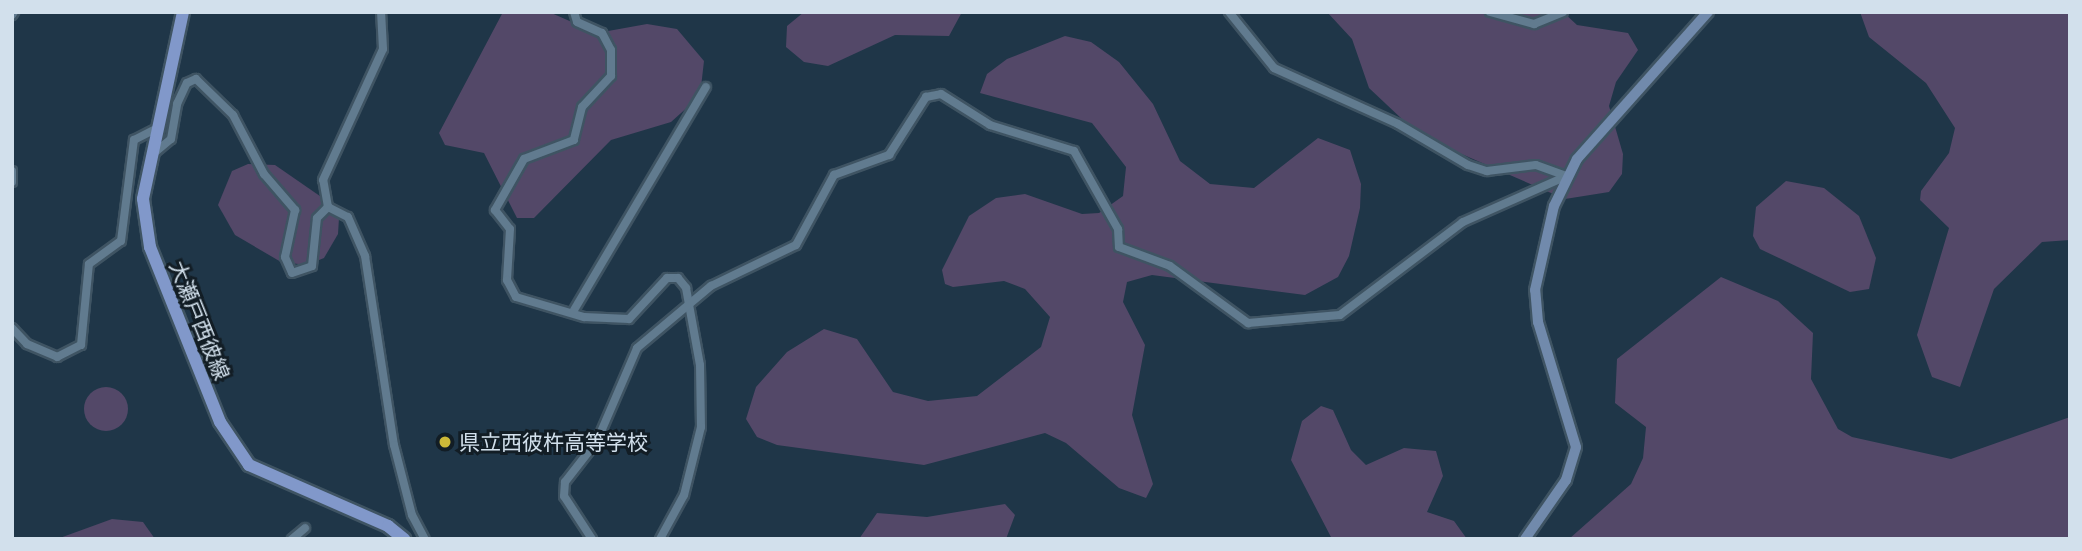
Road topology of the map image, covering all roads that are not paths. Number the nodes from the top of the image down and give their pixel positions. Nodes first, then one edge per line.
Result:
1 (183, 12) edge
2 (381, 12) edge
3 (574, 12) edge
4 (1229, 12) edge
5 (1490, 12) edge
6 (1563, 12) edge
7 (1708, 12) edge
8 (706, 87) dead end
9 (154, 130) junction
10 (147, 158) junction
11 (12, 171) edge
12 (1567, 176) junction
13 (12, 183) edge
14 (328, 207) junction
15 (691, 304) junction
16 (574, 310) junction
17 (12, 328) edge
18 (304, 528) dead end
19 (292, 539) edge
20 (404, 539) edge
21 (425, 539) edge
22 (592, 539) edge
23 (660, 539) edge
24 (1525, 539) edge

1 - 9 main road, 大瀬戸西彼線
2 - 14 street
3 - 16 street
4 - 12 street
5 - 6 street
7 - 12 street
8 - 16 street
9 - 10 main road, 大瀬戸西彼線
9 - 17 street
10 - 14 street
10 - 20 main road, 大瀬戸西彼線
11 - 13 street
12 - 15 street
12 - 24 street
14 - 21 street
15 - 16 street
15 - 22 street
15 - 23 street
18 - 19 street

